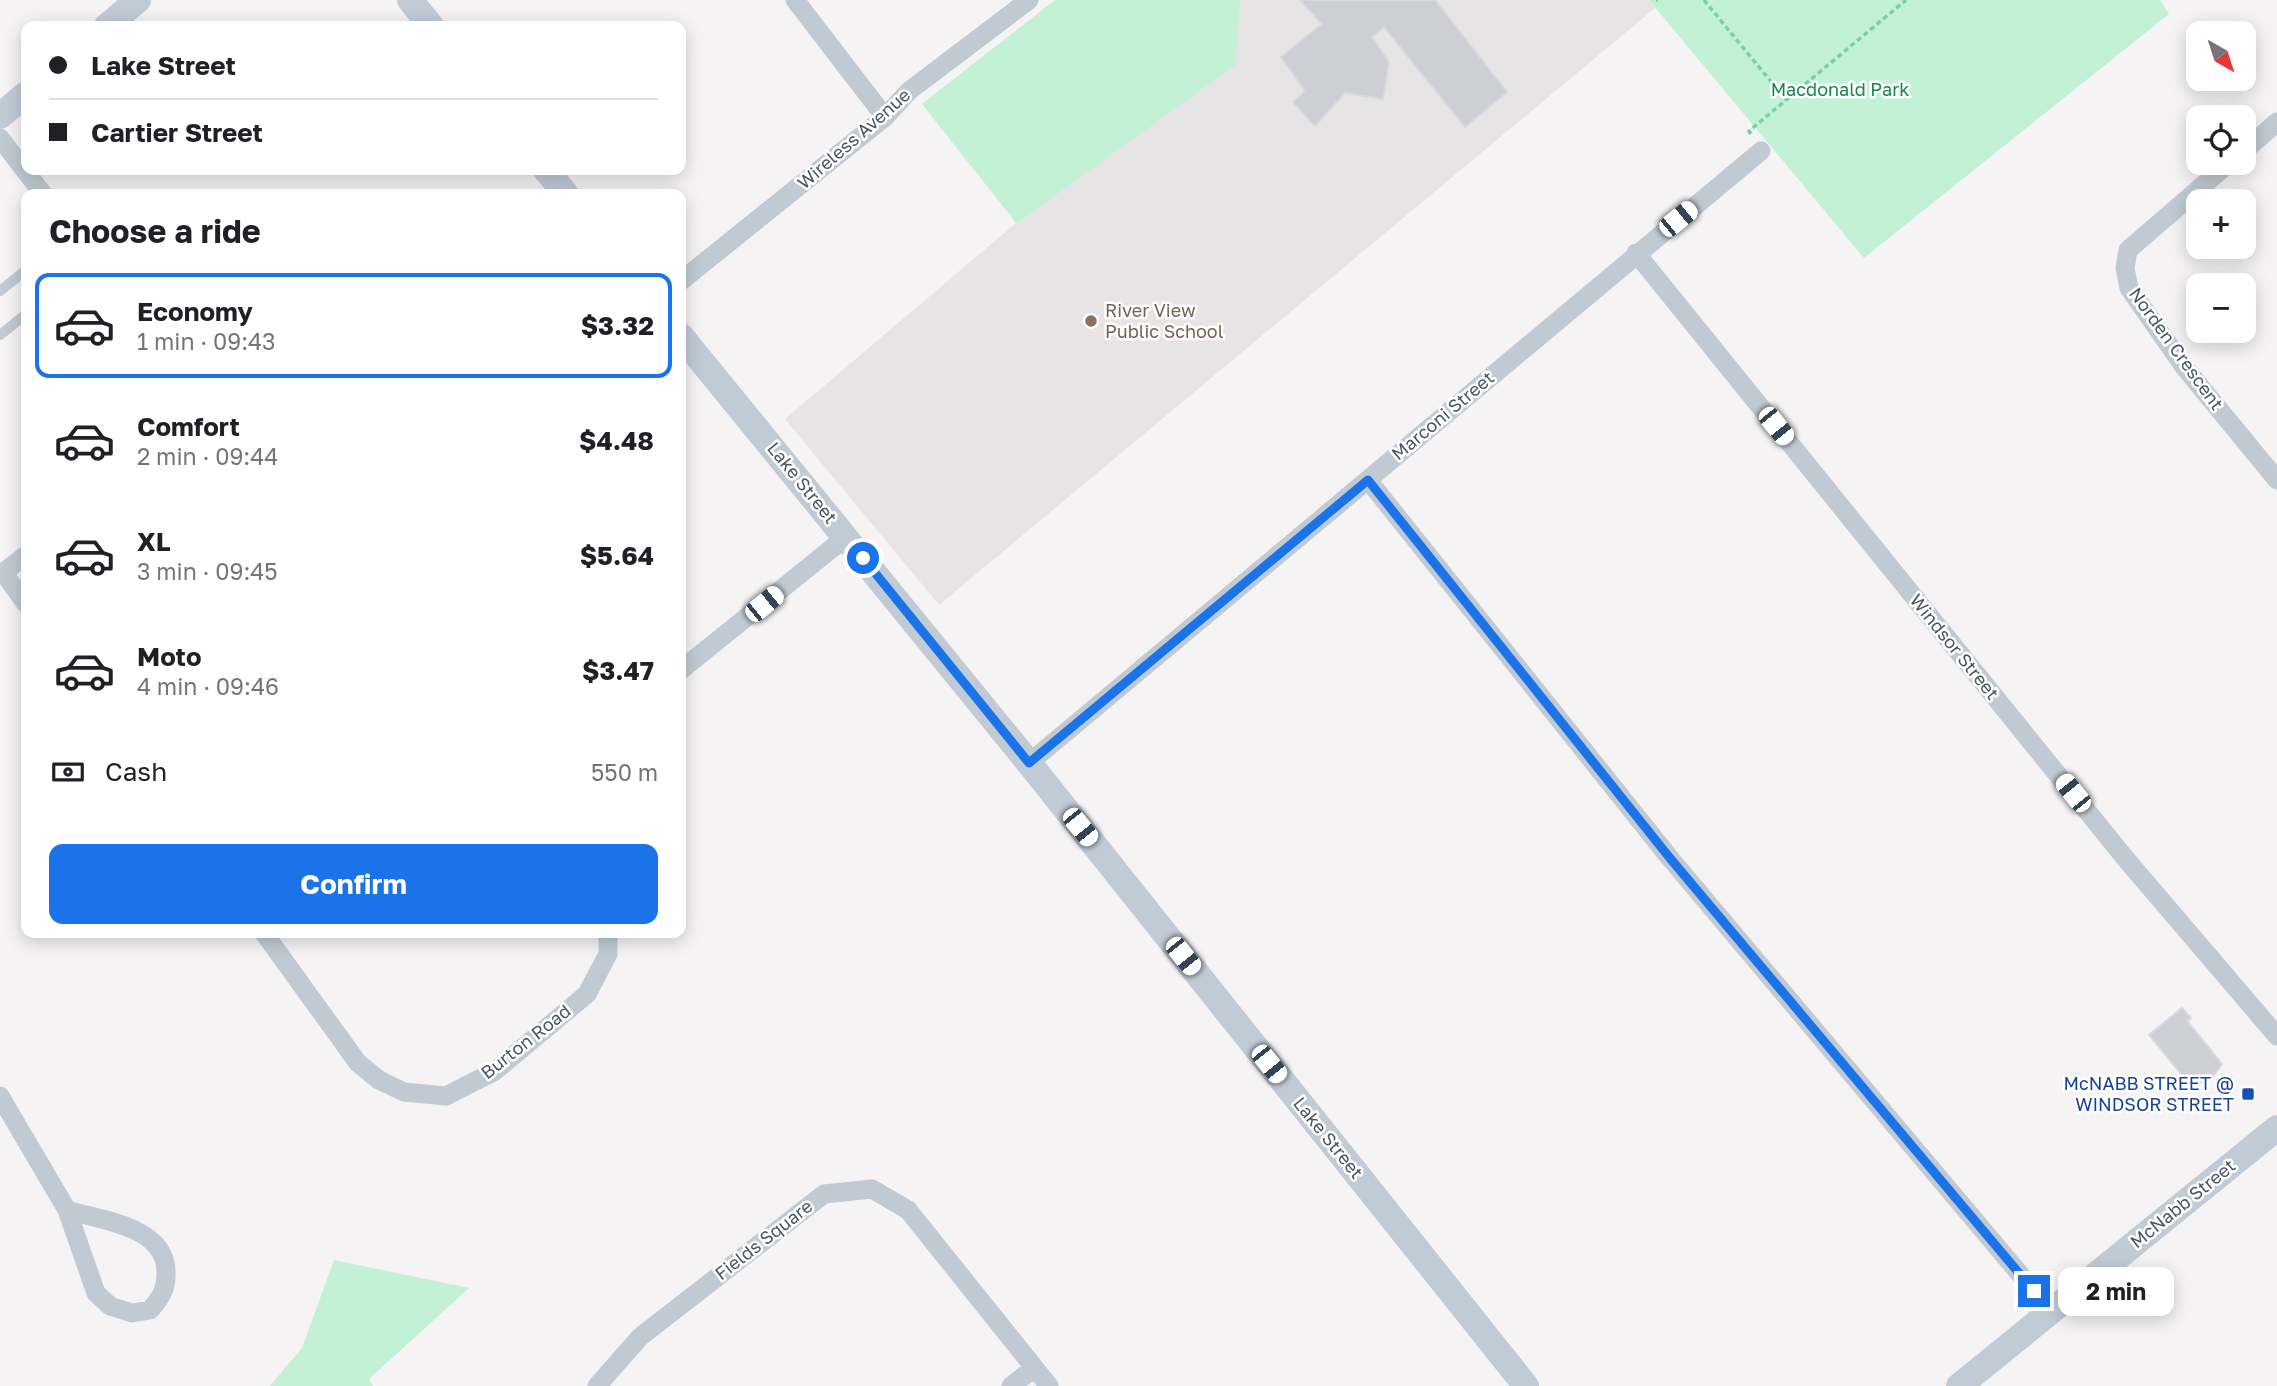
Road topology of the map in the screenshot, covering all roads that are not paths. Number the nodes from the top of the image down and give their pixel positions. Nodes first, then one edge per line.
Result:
1 (138, 0) edge
2 (410, 0) edge
3 (795, 0) edge
4 (1029, 0) edge
5 (113, 21) edge
6 (427, 21) edge
7 (21, 98) edge
8 (0, 116) edge
9 (885, 117) junction
10 (2277, 122) edge
11 (0, 138) edge
12 (2256, 140) edge
13 (1761, 151) road end
14 (21, 165) edge
15 (28, 175) edge
16 (550, 175) edge
17 (2215, 175) edge
18 (39, 189) edge
19 (562, 189) edge
20 (1636, 253) junction
21 (21, 274) edge
22 (686, 277) edge
23 (0, 291) edge
24 (21, 318) edge
25 (0, 335) edge
26 (686, 341) edge
27 (1368, 480) junction
28 (2277, 480) edge
29 (846, 537) junction
30 (21, 559) edge
31 (2, 573) edge
32 (21, 598) edge
33 (686, 666) edge
34 (1029, 763) junction
35 (268, 938) edge
36 (608, 938) edge
37 (2277, 1036) edge
38 (0, 1096) edge
39 (2277, 1128) edge
40 (66, 1210) junction
41 (2051, 1311) junction
42 (1034, 1367) junction
43 (597, 1386) edge
44 (1012, 1386) edge
45 (1049, 1386) edge
46 (1526, 1386) edge
47 (1959, 1386) edge

1 - 5 street
2 - 6 street
3 - 9 street
4 - 9 street, Wireless Avenue
7 - 8 street
9 - 22 street, Wireless Avenue
10 - 12 street
11 - 14 street
13 - 20 street, Marconi Street
15 - 18 street
16 - 19 street
17 - 28 street, Norden Crescent
20 - 27 street, Marconi Street
20 - 37 street, Windsor Street
21 - 23 lane
24 - 25 lane
26 - 29 street, Lake Street
27 - 34 street, Marconi Street
27 - 41 street
29 - 33 street
29 - 34 street, Lake Street
30 - 31 street
31 - 32 street
34 - 46 street, Lake Street
35 - 36 street, Burton Road
38 - 40 street
39 - 41 street, McNabb Street
40 - 40 street
41 - 47 street, McNabb Street
42 - 43 street, Fields Square
42 - 44 street
42 - 45 street, Fields Square

